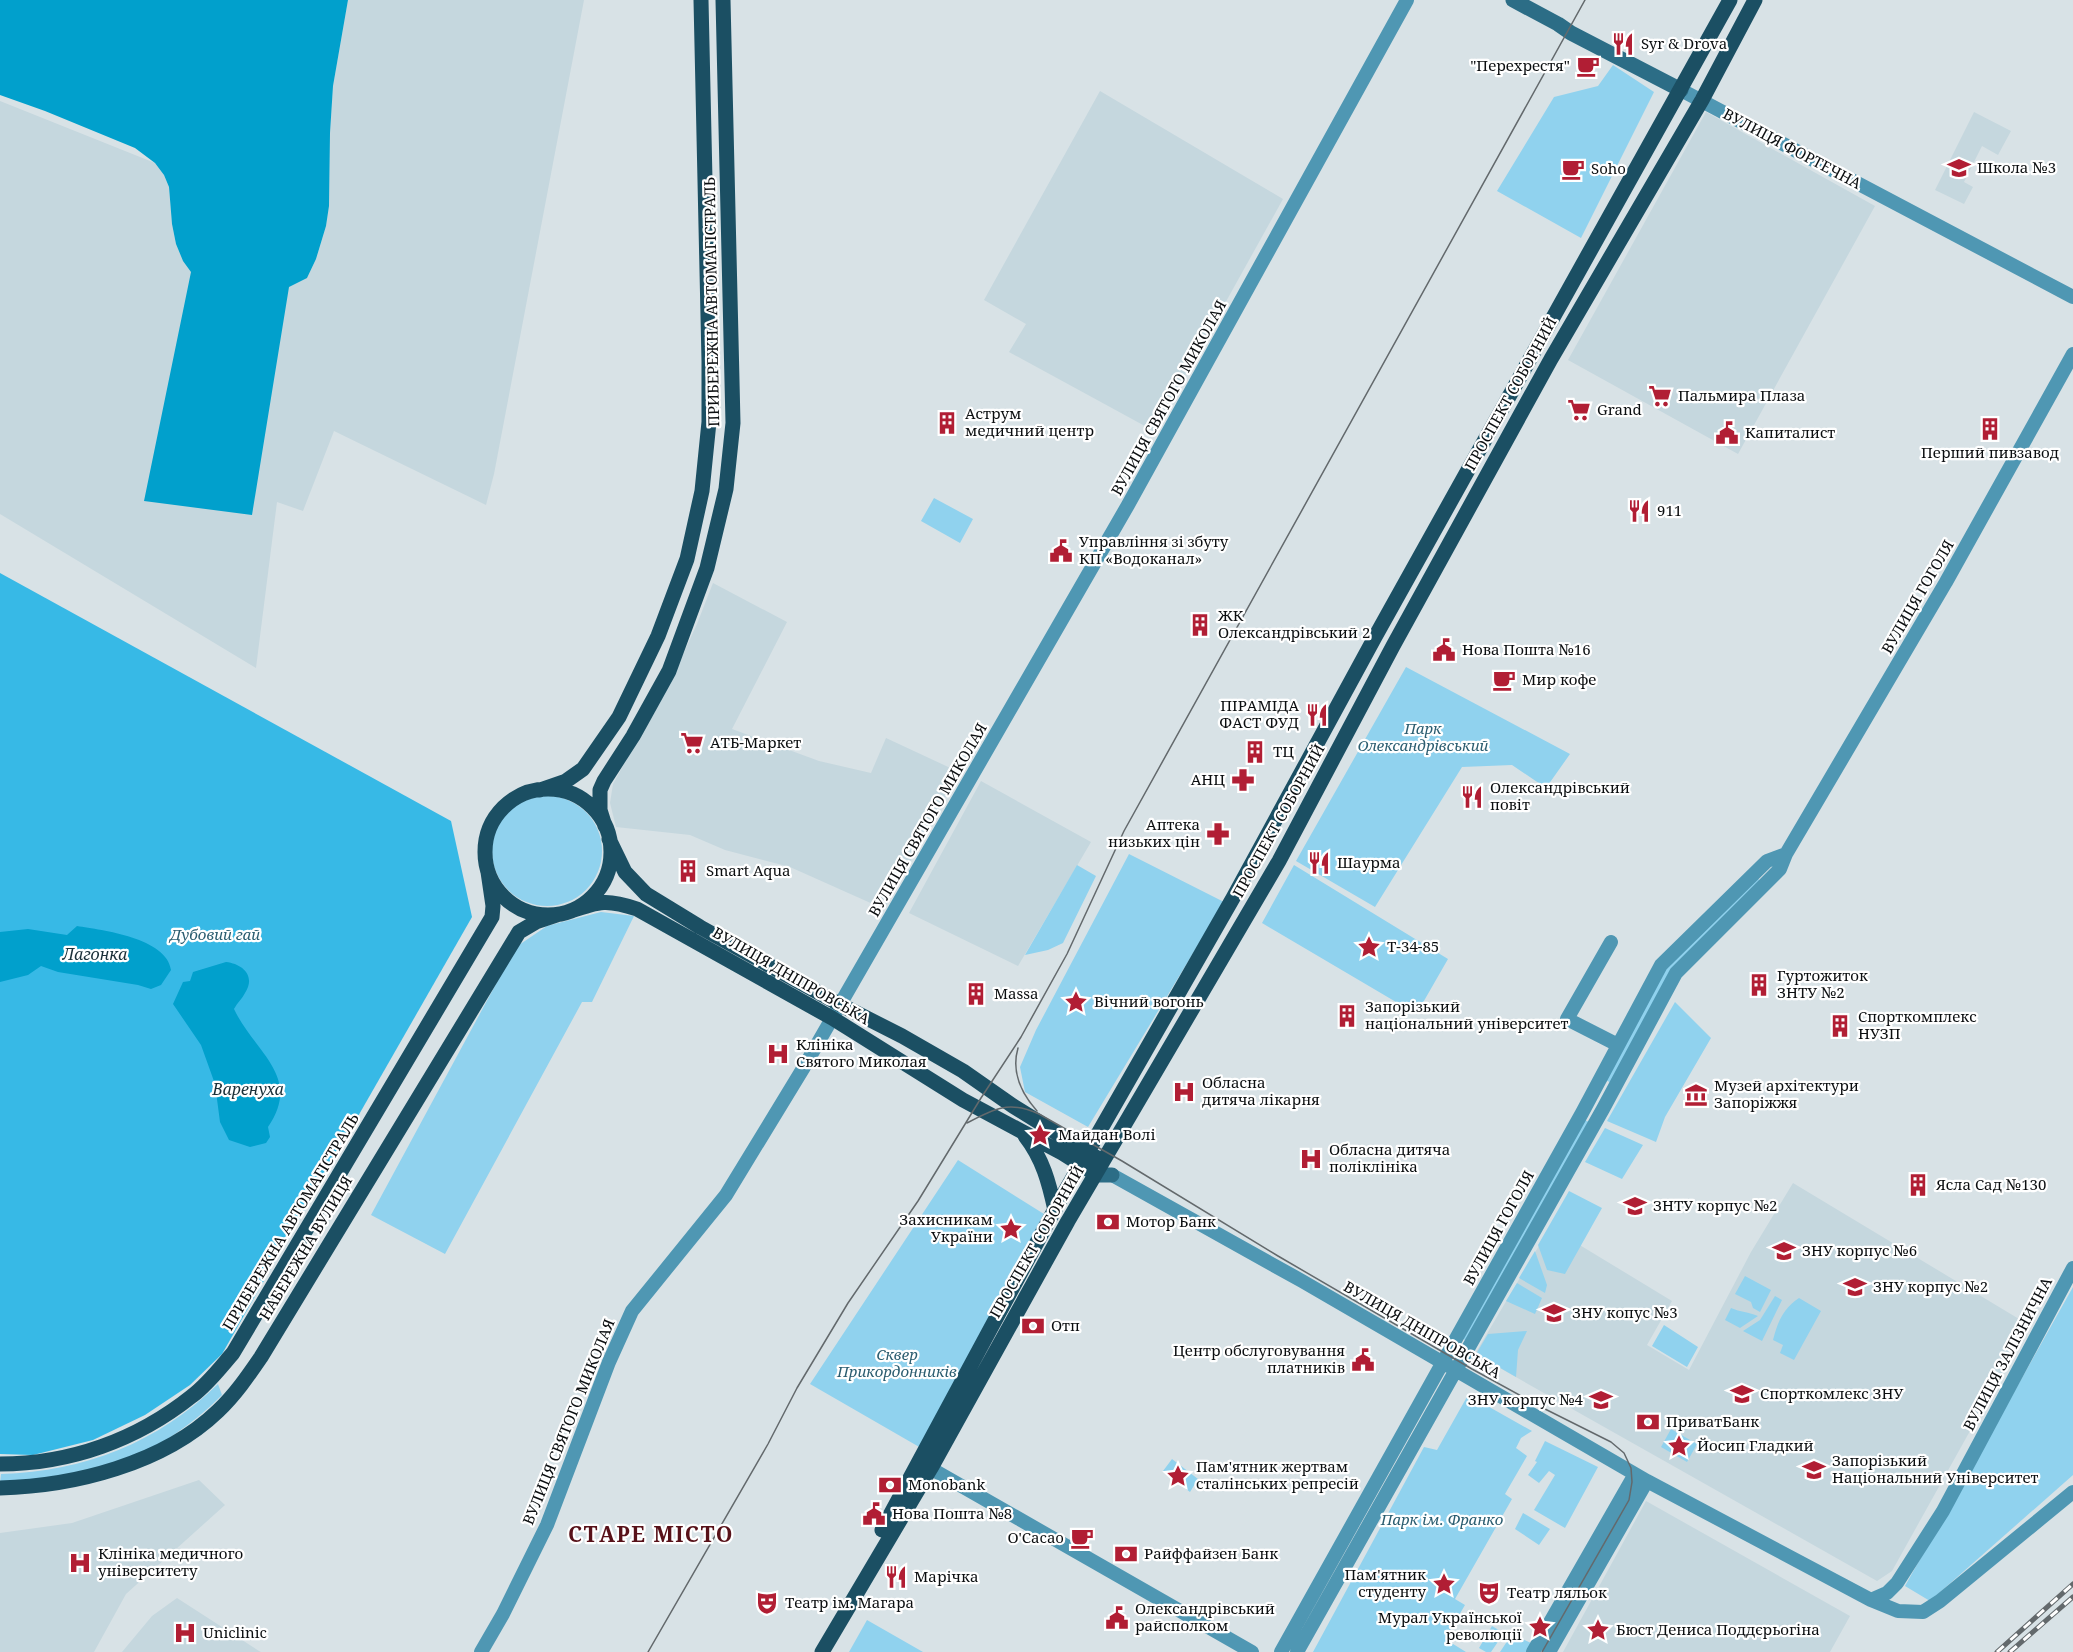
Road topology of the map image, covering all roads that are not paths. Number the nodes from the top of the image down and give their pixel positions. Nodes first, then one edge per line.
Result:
1 (701, 0) edge
2 (723, 0) edge
3 (1407, 0) edge
4 (1513, 0) edge
5 (1730, 0) edge
6 (1755, 0) edge
7 (1681, 90) junction
8 (1702, 100) junction
9 (2073, 297) edge
10 (2073, 354) edge
11 (663, 624) junction
12 (683, 635) junction
13 (649, 657) junction
14 (669, 671) junction
15 (540, 790) junction
16 (607, 832) junction
17 (1786, 854) junction
18 (488, 872) junction
19 (564, 913) junction
20 (1611, 942) dead end
21 (836, 1011) junction
22 (1618, 1045) junction
23 (1022, 1132) junction
24 (1085, 1159) junction
25 (1104, 1171) junction
26 (1054, 1210) junction
27 (2073, 1268) edge
28 (1442, 1363) junction
29 (1456, 1371) junction
30 (0, 1464) edge
31 (925, 1465) junction
32 (1641, 1478) junction
33 (0, 1488) edge
34 (2073, 1492) edge
35 (1871, 1600) junction
36 (481, 1652) edge
37 (816, 1652) edge
38 (822, 1652) edge
39 (1252, 1652) edge
40 (1281, 1652) edge
41 (1297, 1652) edge
42 (1533, 1652) edge
43 (1549, 1652) edge

1 - 11 main road, ПРИБЕРЕЖНА АВТОМАГІСТРАЛЬ
2 - 12 main road, ПРИБЕРЕЖНА АВТОМАГІСТРАЛЬ
3 - 21 street, ВУЛИЦЯ СВЯТОГО МИКОЛАЯ
4 - 7 main road, ВУЛИЦЯ ФОРТЕЧНА
5 - 7 main road, ПРОСПЕКТ СОБОРНИЙ
6 - 8 main road, ПРОСПЕКТ СОБОРНИЙ
7 - 8 street, ВУЛИЦЯ ФОРТЕЧНА
7 - 24 main road, ПРОСПЕКТ СОБОРНИЙ
8 - 9 street, ВУЛИЦЯ ФОРТЕЧНА
8 - 25 main road, ПРОСПЕКТ СОБОРНИЙ
10 - 17 street, ВУЛИЦЯ ГОГОЛЯ
11 - 12 main road
11 - 13 main road, ПРИБЕРЕЖНА АВТОМАГІСТРАЛЬ
12 - 14 main road, ПРИБЕРЕЖНА АВТОМАГІСТРАЛЬ
13 - 14 main road
13 - 15 main road, ПРИБЕРЕЖНА АВТОМАГІСТРАЛЬ
14 - 16 main road, ПРИБЕРЕЖНА АВТОМАГІСТРАЛЬ
15 - 16 main road, ПРИБЕРЕЖНА АВТОМАГІСТРАЛЬ
15 - 18 main road, ПРИБЕРЕЖНА АВТОМАГІСТРАЛЬ
16 - 19 main road, ПРИБЕРЕЖНА АВТОМАГІСТРАЛЬ
16 - 21 main road, ВУЛИЦЯ ДНІПРОВСЬКА
17 - 22 street, ВУЛИЦЯ ГОГОЛЯ
17 - 29 street, ВУЛИЦЯ ГОГОЛЯ
18 - 19 main road, ПРИБЕРЕЖНА АВТОМАГІСТРАЛЬ
18 - 30 main road, ПРИБЕРЕЖНА АВТОМАГІСТРАЛЬ
19 - 21 main road, ВУЛИЦЯ ДНІПРОВСЬКА
19 - 33 main road, НАБЕРЕЖНА ВУЛИЦЯ
20 - 22 street
21 - 23 main road, ВУЛИЦЯ ДНІПРОВСЬКА
21 - 24 main road, ВУЛИЦЯ ДНІПРОВСЬКА
21 - 36 street, ВУЛИЦЯ СВЯТОГО МИКОЛАЯ
22 - 28 street, ВУЛИЦЯ ГОГОЛЯ
23 - 24 main road, ВУЛИЦЯ ДНІПРОВСЬКА
23 - 26 main road
24 - 25 main road, ВУЛИЦЯ ДНІПРОВСЬКА
24 - 26 main road, ПРОСПЕКТ СОБОРНИЙ
25 - 28 street, ВУЛИЦЯ ДНІПРОВСЬКА
25 - 31 main road, ПРОСПЕКТ СОБОРНИЙ
26 - 31 main road, ПРОСПЕКТ СОБОРНИЙ
27 - 35 street, ВУЛИЦЯ ЗАЛІЗНИЧНА
28 - 29 street, ВУЛИЦЯ ДНІПРОВСЬКА
28 - 40 street, ВУЛИЦЯ ГОГОЛЯ
29 - 32 street, ВУЛИЦЯ ДНІПРОВСЬКА
29 - 41 street, ВУЛИЦЯ ГОГОЛЯ
31 - 37 main road, ПРОСПЕКТ СОБОРНИЙ
31 - 38 main road, ПРОСПЕКТ СОБОРНИЙ
31 - 39 street
32 - 35 street, ВУЛИЦЯ ДНІПРОВСЬКА
32 - 42 street
32 - 43 street
34 - 35 street, ВУЛИЦЯ ДНІПРОВСЬКА

